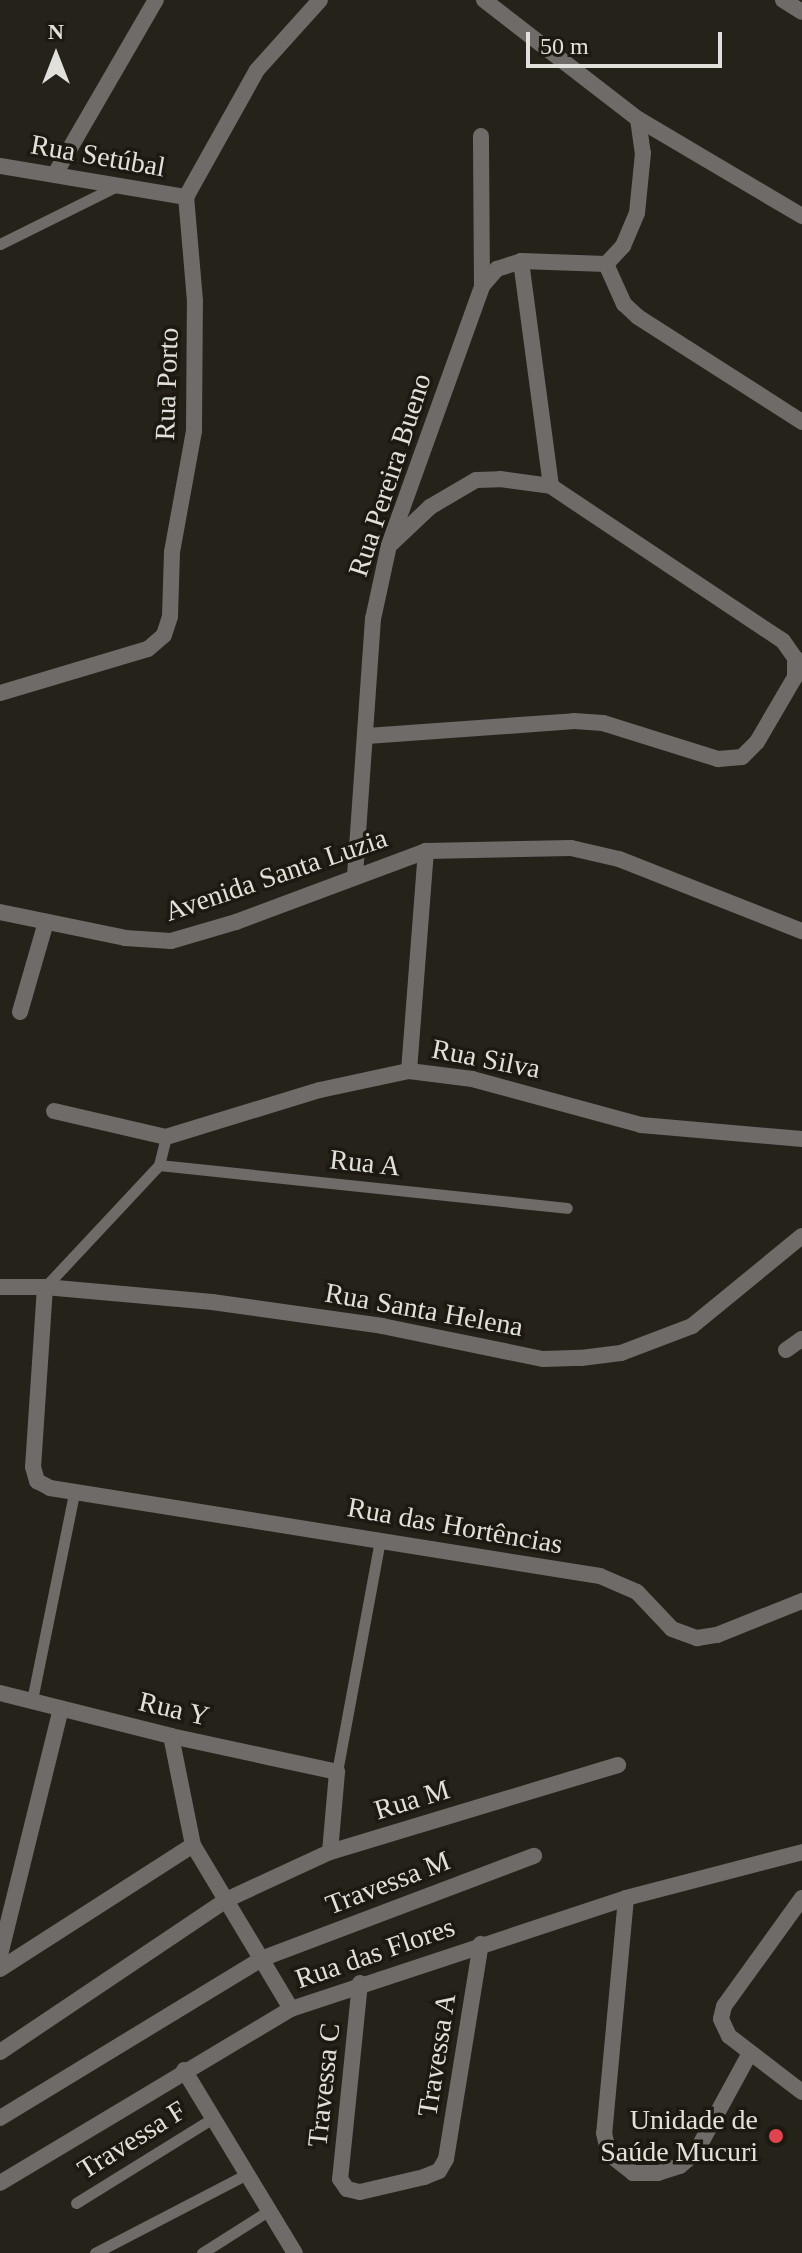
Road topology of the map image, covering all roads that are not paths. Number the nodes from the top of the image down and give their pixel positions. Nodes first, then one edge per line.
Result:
1 (156, 0) edge
2 (320, 0) edge
3 (783, 0) edge
4 (491, 2) edge
5 (802, 12) edge
6 (638, 119) junction
7 (481, 136) dead end
8 (0, 166) edge
9 (55, 174) junction
10 (117, 186) junction
11 (186, 197) junction
12 (802, 216) edge
13 (0, 244) edge
14 (521, 261) junction
15 (606, 264) junction
16 (482, 286) junction
17 (802, 422) edge
18 (551, 486) junction
19 (389, 545) junction
20 (0, 693) edge
21 (367, 736) junction
22 (426, 851) junction
23 (355, 876) junction
24 (0, 912) edge
25 (46, 922) junction
26 (802, 931) edge
27 (20, 1012) dead end
28 (409, 1071) junction
29 (54, 1111) dead end
30 (166, 1137) junction
31 (802, 1139) edge
32 (159, 1165) junction
33 (567, 1208) dead end
34 (802, 1236) edge
35 (0, 1287) edge
36 (45, 1287) junction
37 (802, 1339) edge
38 (786, 1350) dead end
39 (74, 1494) junction
40 (380, 1540) junction
41 (802, 1601) edge
42 (0, 1693) edge
43 (32, 1700) junction
44 (61, 1708) junction
45 (171, 1736) junction
46 (618, 1765) dead end
47 (337, 1772) junction
48 (193, 1845) junction
49 (330, 1852) junction
50 (802, 1852) edge
51 (534, 1856) dead end
52 (626, 1898) junction
53 (802, 1898) edge
54 (226, 1900) junction
55 (481, 1944) junction
56 (0, 1955) edge
57 (261, 1959) junction
58 (0, 1969) edge
59 (360, 1983) junction
60 (291, 2009) junction
61 (0, 2052) edge
62 (750, 2053) junction
63 (184, 2070) junction
64 (802, 2092) edge
65 (0, 2118) edge
66 (213, 2118) junction
67 (247, 2174) junction
68 (0, 2183) edge
69 (347, 2189) joint
70 (76, 2203) dead end
71 (268, 2211) junction
72 (95, 2253) edge
73 (202, 2253) edge
74 (295, 2253) edge

1 - 9 street
2 - 11 street
3 - 5 street
4 - 6 street
6 - 12 street
6 - 15 street
7 - 16 street, Rua Pereira Bueno
8 - 9 street, Rua Setúbal
9 - 10 street, Rua Setúbal
10 - 11 street, Rua Setúbal
10 - 13 lane
11 - 20 street, Rua Porto
14 - 15 street
14 - 16 street
14 - 18 street
15 - 17 street
16 - 19 street, Rua Pereira Bueno
18 - 19 street
18 - 21 street
19 - 21 street, Rua Pereira Bueno
21 - 23 street, Rua Pereira Bueno
22 - 23 street, Avenida Santa Luzia
22 - 26 street, Avenida Santa Luzia
22 - 28 street, Avenida Santa Luzia
23 - 25 street, Avenida Santa Luzia
24 - 25 street, Avenida Santa Luzia
25 - 27 street
28 - 30 street, Rua Silva
28 - 31 street, Rua Silva
29 - 30 street
30 - 32 lane
32 - 33 lane, Rua A
32 - 36 lane
34 - 36 street, Rua Santa Helena
35 - 36 street, Rua Santa Helena
36 - 39 street, Rua das Hortências
37 - 38 street
39 - 40 street, Rua das Hortências
39 - 43 lane
40 - 41 street, Rua das Hortências
40 - 47 lane
42 - 43 street, Rua Y
43 - 44 street, Rua Y
44 - 45 street, Rua Y
44 - 56 street
45 - 47 street, Rua Y
45 - 48 street
46 - 49 street, Rua M
47 - 49 street
48 - 54 street
48 - 58 street
49 - 54 street, Rua M
50 - 52 street, Rua das Flores
51 - 57 street, Travessa M
52 - 55 street, Rua das Flores
52 - 62 street
53 - 62 street
54 - 57 street
54 - 61 street
55 - 59 street, Rua das Flores
55 - 69 street, Travessa A
57 - 60 street
57 - 65 street, Travessa M
59 - 60 street, Rua das Flores
59 - 69 street, Travessa C
60 - 63 street, Rua das Flores
62 - 64 street
63 - 66 street
63 - 68 street, Rua das Flores
66 - 67 street
66 - 70 lane, Travessa F
67 - 71 street
67 - 72 lane
71 - 73 lane
71 - 74 street

